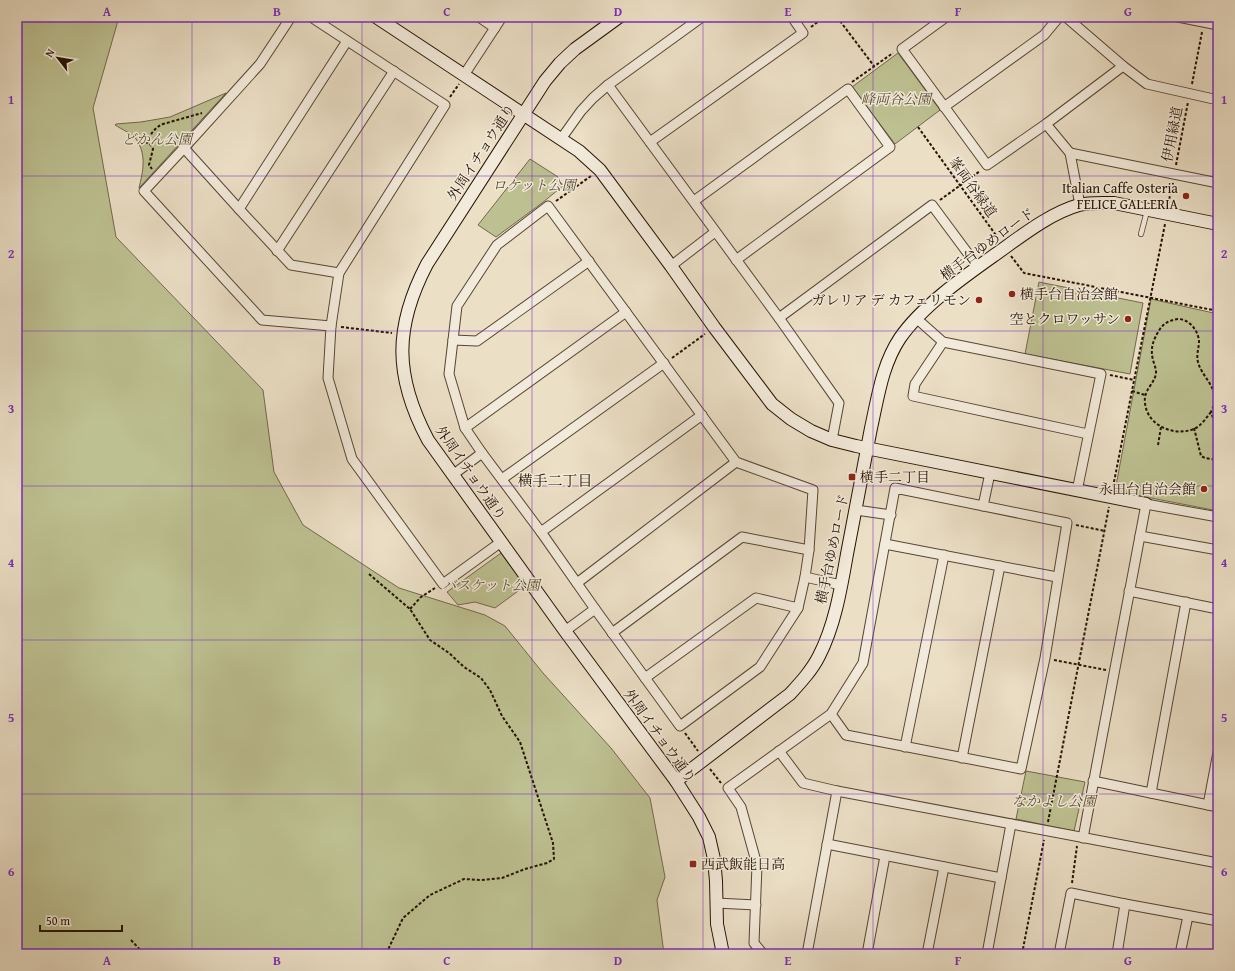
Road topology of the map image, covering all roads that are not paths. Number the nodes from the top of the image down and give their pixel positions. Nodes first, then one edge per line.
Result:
1 (291, 17) edge
2 (311, 17) edge
3 (376, 17) edge
4 (479, 17) edge
5 (502, 17) edge
6 (620, 17) edge
7 (702, 17) edge
8 (792, 17) edge
9 (946, 17) edge
10 (1059, 17) edge
11 (1066, 17) edge
12 (1178, 17) edge
13 (1207, 21) edge
14 (1218, 26) edge
15 (495, 28) junction
16 (347, 41) junction
17 (1123, 66) junction
18 (394, 72) junction
19 (464, 75) junction
20 (608, 85) junction
21 (1218, 100) edge
22 (944, 107) junction
23 (523, 114) junction
24 (1046, 124) junction
25 (561, 139) junction
26 (650, 142) junction
27 (184, 148) junction
28 (1070, 153) junction
29 (1218, 183) edge
30 (694, 201) junction
31 (1080, 205) junction
32 (239, 210) junction
33 (1148, 210) junction
34 (1218, 224) edge
35 (715, 232) junction
36 (1141, 234) dead end
37 (277, 251) junction
38 (736, 260) junction
39 (589, 261) junction
40 (671, 266) junction
41 (978, 267) junction
42 (339, 273) junction
43 (626, 312) junction
44 (779, 318) junction
45 (916, 318) junction
46 (332, 326) junction
47 (453, 340) junction
48 (943, 342) junction
49 (664, 363) junction
50 (702, 415) junction
51 (465, 428) junction
52 (1088, 434) junction
53 (832, 440) junction
54 (867, 449) junction
55 (482, 453) junction
56 (736, 462) junction
57 (990, 473) junction
58 (454, 474) junction
59 (502, 479) junction
60 (1077, 491) junction
61 (1146, 504) junction
62 (983, 506) junction
63 (856, 510) junction
64 (891, 516) junction
65 (1218, 518) edge
66 (541, 532) junction
67 (1140, 536) junction
68 (501, 542) junction
69 (885, 544) junction
70 (809, 550) junction
71 (1218, 550) edge
72 (944, 555) junction
73 (1000, 566) junction
74 (805, 577) junction
75 (1057, 577) junction
76 (577, 583) junction
77 (841, 585) junction
78 (1129, 591) junction
79 (1186, 602) junction
80 (798, 608) junction
81 (595, 609) junction
82 (1218, 609) edge
83 (565, 631) junction
84 (612, 633) junction
85 (645, 678) junction
86 (831, 714) junction
87 (905, 747) junction
88 (779, 751) junction
89 (1218, 756) edge
90 (962, 758) junction
91 (676, 781) junction
92 (1093, 781) junction
93 (837, 791) junction
94 (1151, 793) junction
95 (1208, 804) junction
96 (1218, 807) edge
97 (1011, 824) junction
98 (1080, 837) junction
99 (827, 844) junction
100 (885, 856) junction
101 (1218, 863) edge
102 (944, 867) junction
103 (1001, 878) junction
104 (716, 903) junction
105 (1125, 904) junction
106 (756, 905) junction
107 (1188, 916) junction
108 (1218, 921) edge
109 (723, 954) edge
110 (763, 954) edge
111 (807, 954) edge
112 (866, 954) edge
113 (927, 954) edge
114 (987, 954) edge
115 (1059, 954) edge
116 (1117, 954) edge
117 (1180, 954) edge

1 - 27 street
2 - 16 street
3 - 19 street
4 - 15 street
5 - 15 street
6 - 23 street, 外周イチョウ通り
7 - 20 street
8 - 26 street
9 - 22 street
10 - 22 street
11 - 17 street
12 - 13 street
13 - 14 street
15 - 19 street
16 - 18 street
16 - 32 street
17 - 21 street
17 - 24 street
18 - 37 street
18 - 42 street
19 - 23 street
20 - 25 street
20 - 26 street
22 - 24 street
23 - 25 street
23 - 58 street, 外周イチョウ通り
24 - 28 street
25 - 40 street
26 - 30 street
27 - 32 street
27 - 46 street
28 - 29 street
28 - 31 street
30 - 35 street
30 - 38 street
31 - 33 street, 横手台ゆめロード
31 - 41 street, 横手台ゆめロード
32 - 37 street
33 - 34 street, 横手台ゆめロード
33 - 36 lane
35 - 38 street
35 - 40 street
37 - 42 street
38 - 44 street
39 - 43 street
39 - 47 street
39 - 47 street
40 - 53 street
41 - 44 street
41 - 45 street, 横手台ゆめロード
42 - 46 street
43 - 49 street
43 - 51 street
44 - 53 street
45 - 48 street
45 - 54 street, 横手台ゆめロード
46 - 68 street
47 - 51 street
48 - 52 street
48 - 52 street
49 - 50 street
49 - 59 street
50 - 56 street
50 - 66 street
51 - 55 street
52 - 60 street
53 - 54 street
54 - 57 street
54 - 63 street, 横手台ゆめロード
55 - 58 street
55 - 59 street
56 - 70 street
56 - 76 street
57 - 60 street
57 - 62 street
58 - 68 street, 外周イチョウ通り
59 - 66 street
60 - 61 street
61 - 65 street
61 - 67 street
62 - 64 street
62 - 75 street
63 - 64 street
63 - 77 street, 横手台ゆめロード
64 - 69 street
66 - 76 street
67 - 71 street
67 - 78 street
68 - 83 street, 外周イチョウ通り
69 - 72 street
69 - 86 street
70 - 74 street
70 - 84 street
72 - 73 street
72 - 87 street
73 - 75 street
73 - 90 street
74 - 77 street
74 - 80 street
75 - 90 street
76 - 81 street
77 - 91 street, 横手台ゆめロード
78 - 79 street
78 - 92 street
79 - 82 street
79 - 94 street
80 - 85 street
80 - 85 street
81 - 83 street
81 - 84 street
83 - 91 street, 外周イチョウ通り
84 - 85 street
86 - 87 street
86 - 88 street
87 - 90 street
88 - 93 street
88 - 106 street
89 - 95 street
91 - 104 street, 外周イチョウ通り
92 - 94 street
92 - 98 street
93 - 97 street
93 - 99 street
94 - 95 street
95 - 96 street
97 - 98 street
97 - 103 street
98 - 101 street
99 - 100 street
99 - 111 street
100 - 102 street
100 - 112 street
102 - 103 street
102 - 113 street
103 - 114 street
104 - 106 street
104 - 109 street, 外周イチョウ通り
105 - 107 street
105 - 115 street
105 - 116 street
106 - 110 street
107 - 108 street
107 - 117 street

